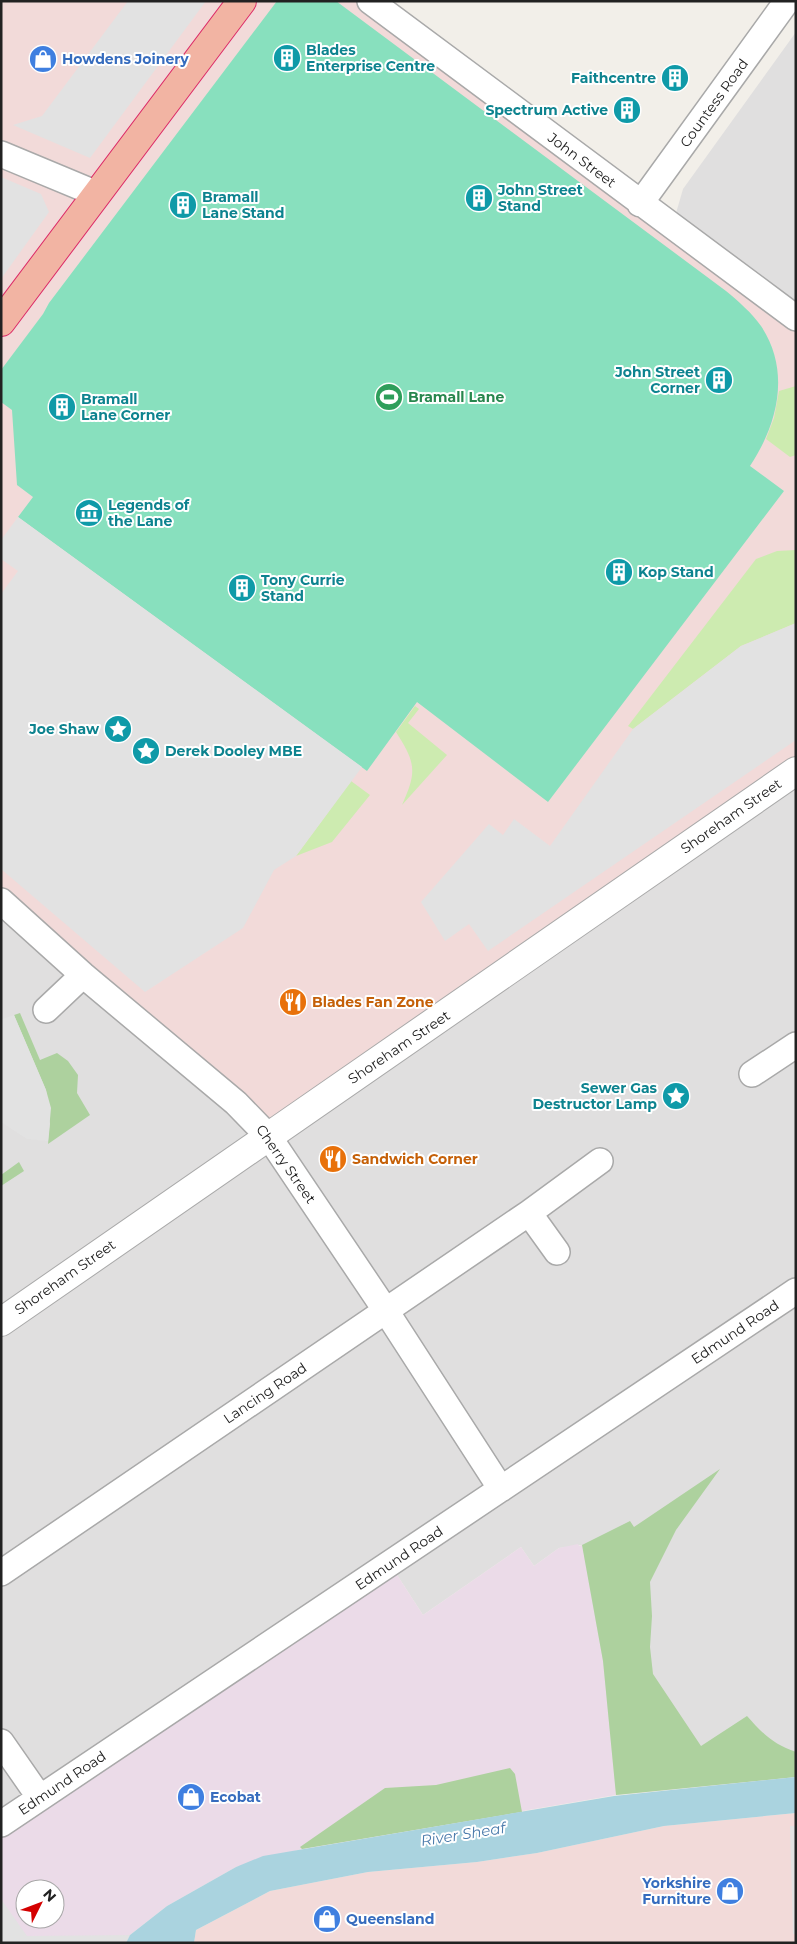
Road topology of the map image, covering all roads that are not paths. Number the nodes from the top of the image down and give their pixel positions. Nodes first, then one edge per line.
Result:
1 (242, 1) edge
2 (370, 1) edge
3 (787, 1) edge
4 (1, 154) edge
5 (96, 194) junction
6 (640, 204) junction
7 (796, 318) edge
8 (1, 322) edge
9 (796, 771) edge
10 (1, 901) edge
11 (83, 975) junction
12 (46, 1010) dead end
13 (796, 1044) edge
14 (752, 1074) dead end
15 (269, 1137) junction
16 (600, 1161) dead end
17 (530, 1213) junction
18 (557, 1252) dead end
19 (796, 1291) edge
20 (386, 1311) junction
21 (1, 1322) edge
22 (500, 1490) junction
23 (1, 1573) edge
24 (1, 1742) edge
25 (40, 1798) junction
26 (1, 1824) edge

1 - 5 highway
2 - 6 street, John Street
3 - 6 street, Countess Road
4 - 5 street
5 - 8 highway
6 - 7 street, John Street
9 - 15 street, Shoreham Street
10 - 11 street, Cherry Street
11 - 12 street
11 - 15 street, Cherry Street
13 - 14 street
15 - 20 street, Cherry Street
15 - 21 street, Shoreham Street
16 - 17 street, Lancing Road
17 - 18 street
17 - 20 street, Lancing Road
19 - 22 street, Edmund Road
20 - 22 street, Cherry Street
20 - 23 street, Lancing Road
22 - 25 street, Edmund Road
24 - 25 street
25 - 26 street, Edmund Road

